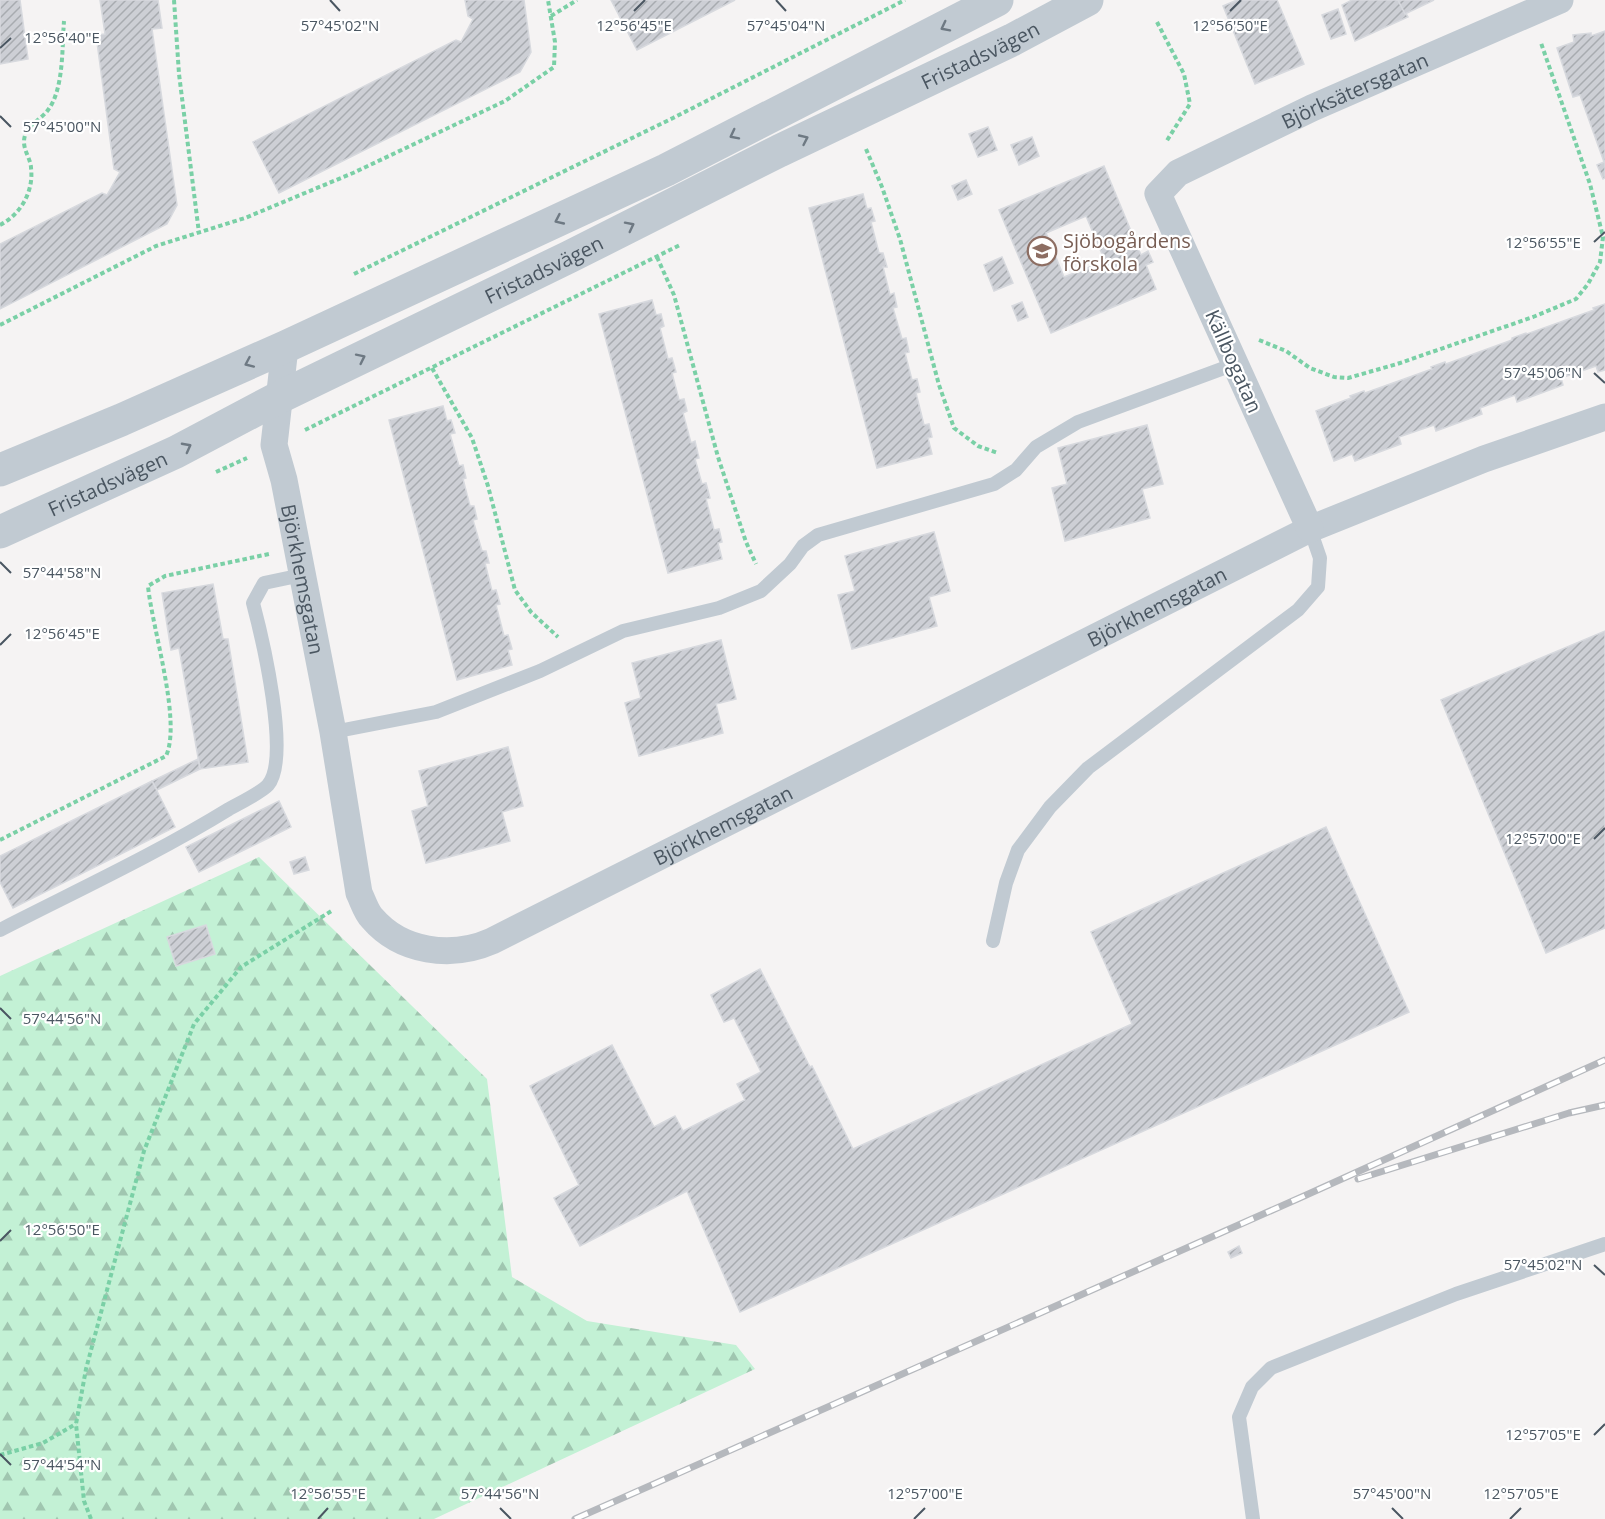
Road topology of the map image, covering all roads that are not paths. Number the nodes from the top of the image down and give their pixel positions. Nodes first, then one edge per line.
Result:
1 (997, 0) edge
2 (1087, 0) edge
3 (1560, 0) edge
4 (1158, 194) joint
5 (285, 347) junction
6 (1235, 364) junction
7 (278, 398) junction
8 (1605, 417) edge
9 (0, 470) edge
10 (1310, 529) junction
11 (0, 532) edge
12 (302, 575) junction
13 (333, 732) junction
14 (0, 930) edge
15 (993, 941) dead end
16 (1605, 1244) edge
17 (1253, 1519) edge

1 -> 5 street, Fristadsvägen
7 -> 2 street, Fristadsvägen
3 - 4 street, Björksätersgatan
4 - 6 street, Källbogatan
5 - 7 street, Björkhemsgatan
5 -> 9 street, Fristadsvägen
6 - 10 street, Källbogatan
6 - 13 lane
11 -> 7 street, Fristadsvägen
7 - 12 street, Björkhemsgatan
8 - 10 street, Björkhemsgatan
10 - 13 street, Björkhemsgatan
10 - 15 lane
12 - 13 street, Björkhemsgatan
12 - 14 lane
16 - 17 lane

